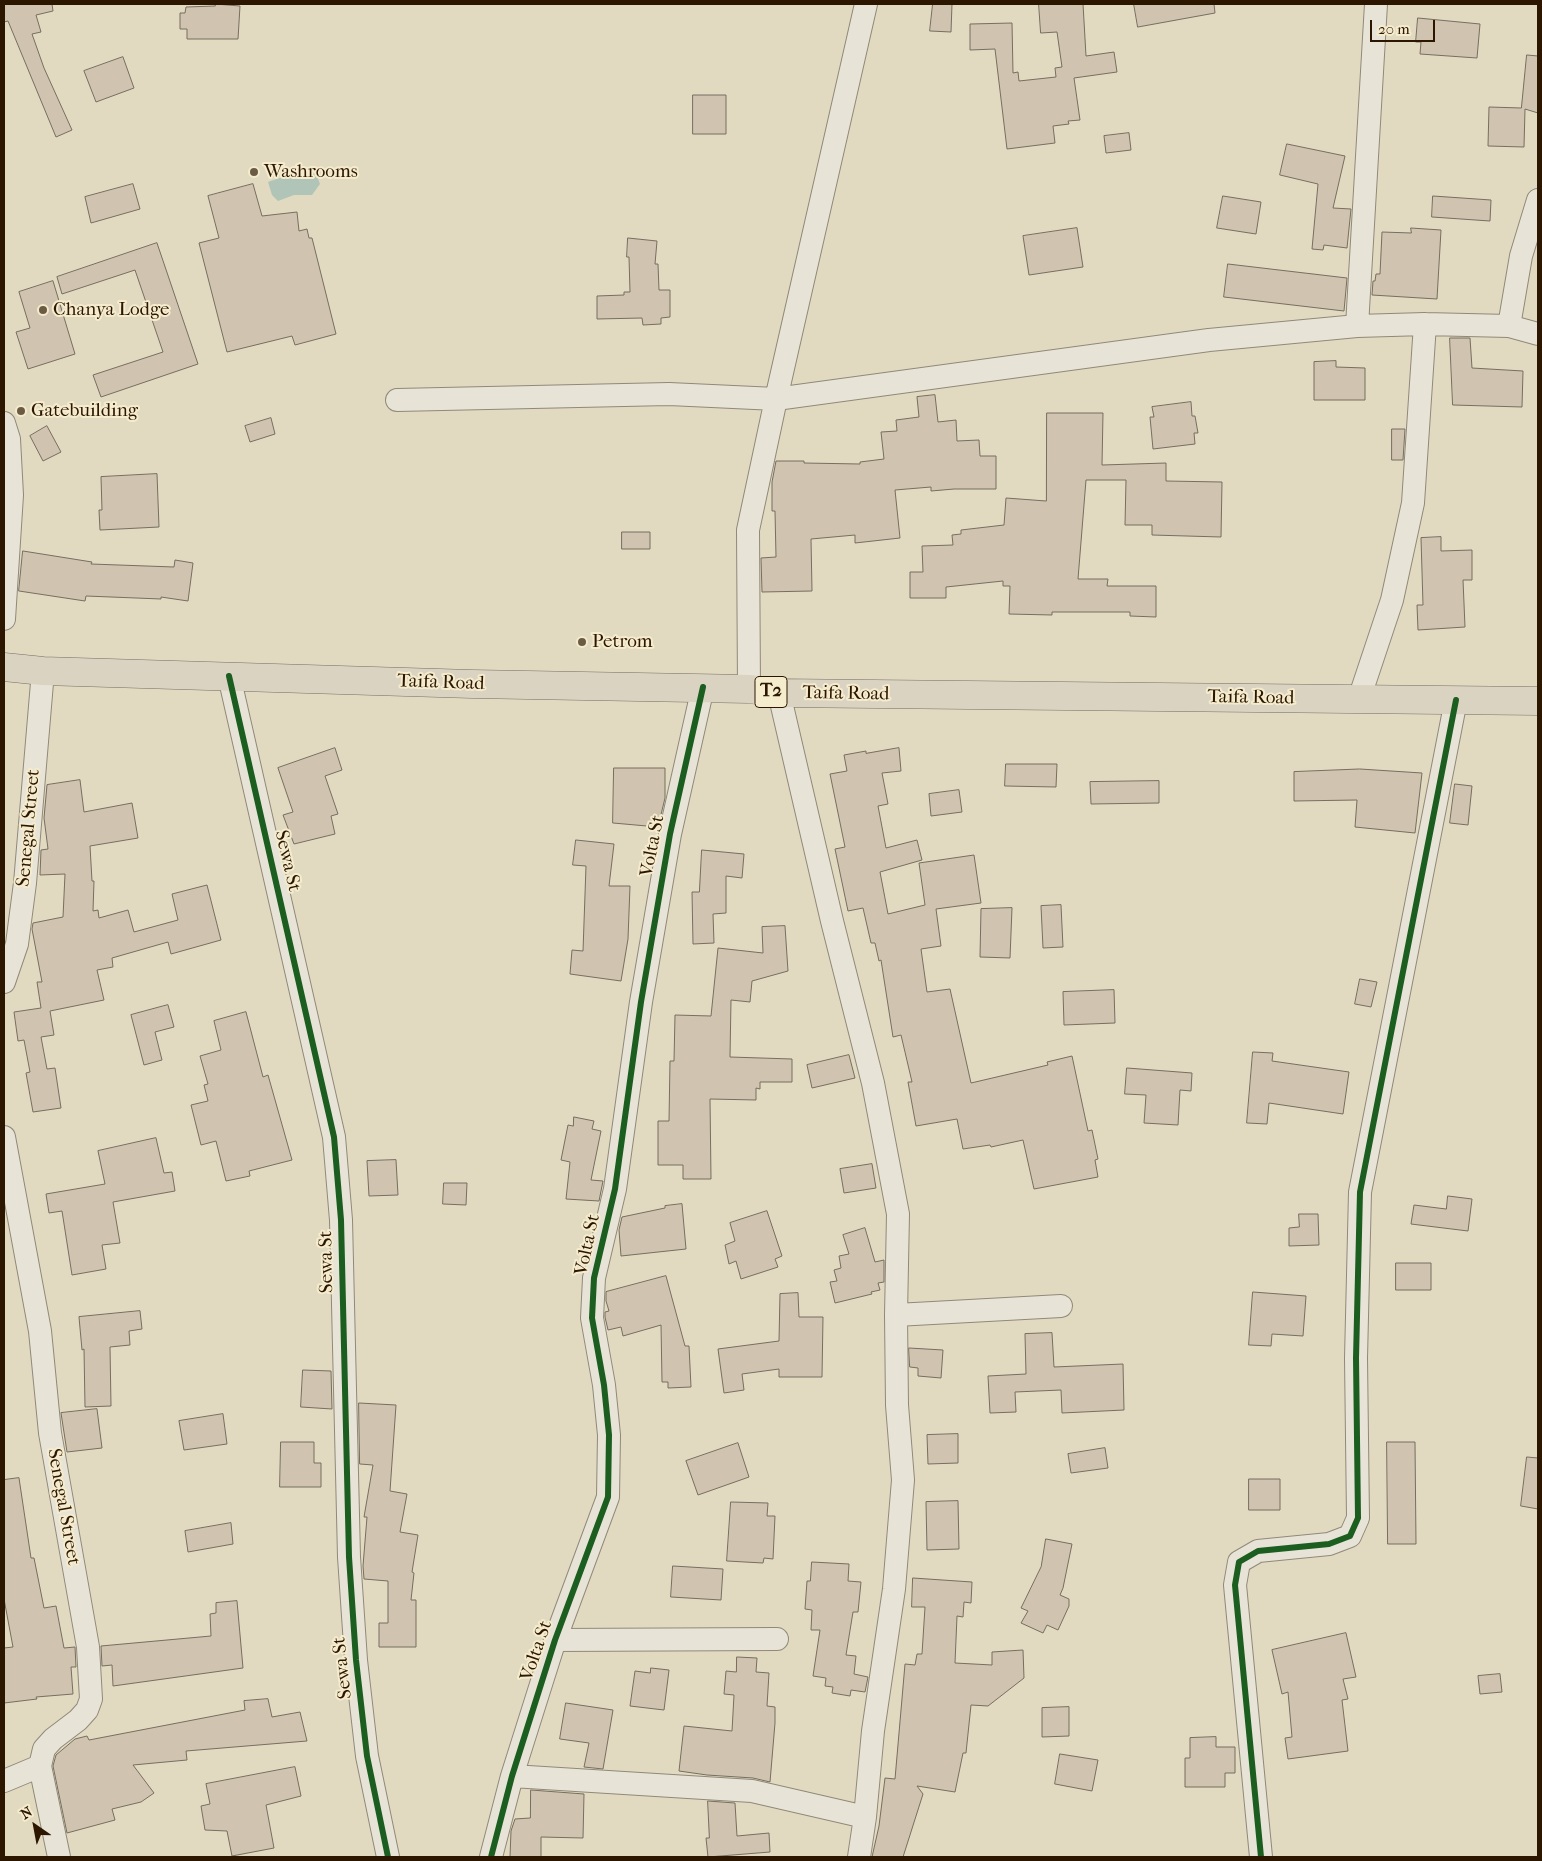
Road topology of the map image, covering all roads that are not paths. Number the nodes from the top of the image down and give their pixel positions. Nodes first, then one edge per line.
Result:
1 (866, 4) edge
2 (1376, 4) edge
3 (1538, 200) edge
4 (1425, 324) junction
5 (1357, 326) junction
6 (1509, 326) junction
7 (1538, 334) edge
8 (776, 399) junction
9 (397, 400) dead end
10 (4, 423) edge
11 (4, 619) edge
12 (4, 667) edge
13 (43, 671) junction
14 (230, 676) junction
15 (703, 688) junction
16 (748, 689) junction
17 (779, 693) junction
18 (1358, 699) junction
19 (1456, 700) junction
20 (1538, 701) edge
21 (4, 982) edge
22 (4, 1137) edge
23 (1061, 1306) dead end
24 (896, 1315) junction
25 (777, 1639) dead end
26 (555, 1640) junction
27 (40, 1766) junction
28 (512, 1776) junction
29 (4, 1781) edge
30 (865, 1817) junction
31 (59, 1857) edge
32 (388, 1857) edge
33 (491, 1857) edge
34 (859, 1857) edge
35 (1261, 1857) edge

1 - 8 street
2 - 5 street
3 - 6 street
4 - 5 street
4 - 6 street
4 - 18 street
5 - 8 street
6 - 7 street
8 - 9 street
8 - 16 street
10 - 11 street
12 - 13 highway, Taifa Road / T2
13 - 14 highway, Taifa Road / T2
13 - 21 street, Senegal Street
14 - 15 highway, Taifa Road / T2
14 - 32 street, Sewa St
15 - 16 highway, Taifa Road / T2
15 - 26 street, Volta St
16 - 17 highway, Taifa Road / T2
17 - 18 highway, Taifa Road / T2
17 - 24 street
18 - 19 highway, Taifa Road / T2
19 - 20 highway, Taifa Road / T2
19 - 35 street
22 - 27 street, Senegal Street
23 - 24 street
24 - 30 street
25 - 26 street
26 - 28 street, Volta St
27 - 29 street
27 - 31 street
28 - 30 street
28 - 33 street, Volta St
30 - 34 street

